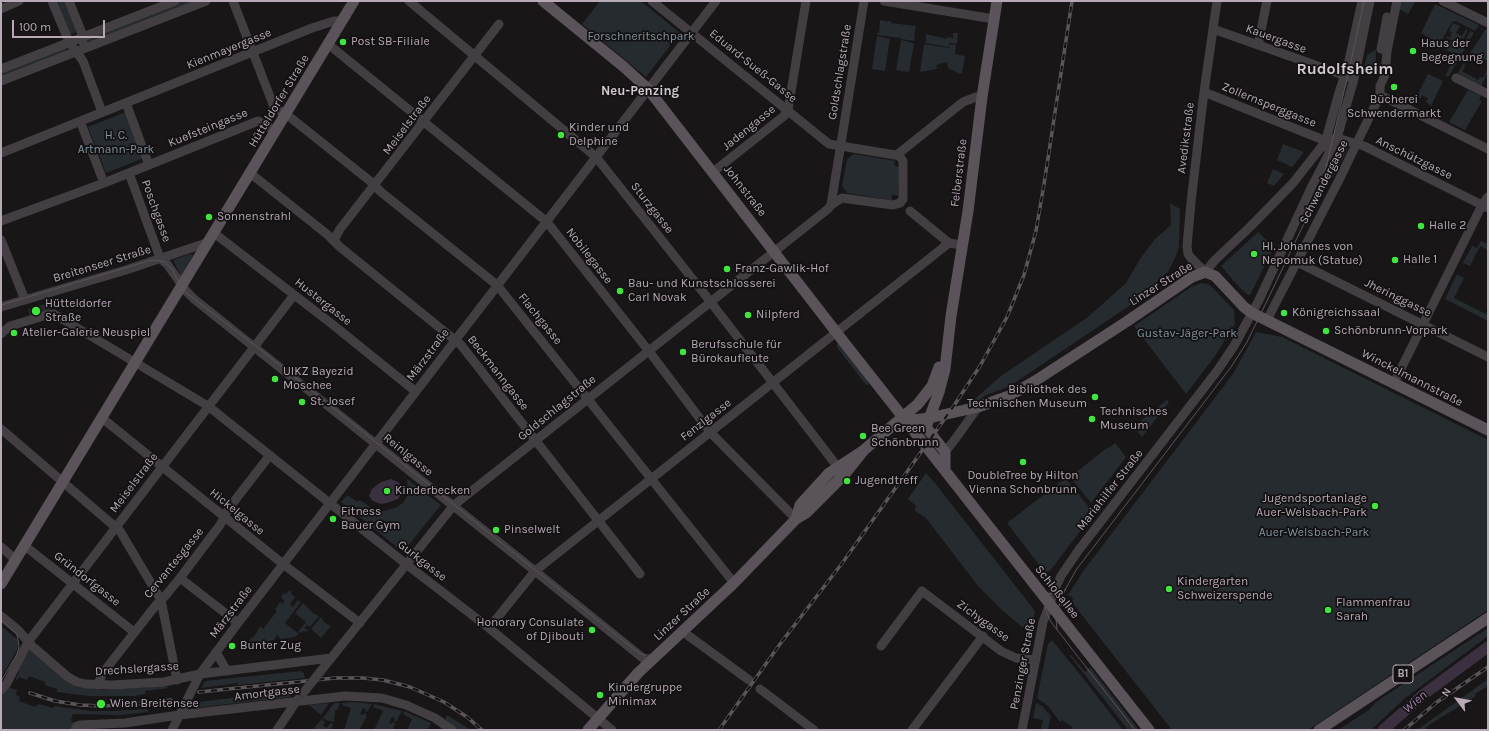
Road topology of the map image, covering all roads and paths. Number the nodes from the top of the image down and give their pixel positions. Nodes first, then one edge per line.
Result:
1 (19, 1) edge
2 (52, 1) edge
3 (69, 1) edge
4 (175, 1) edge
5 (206, 1) edge
6 (233, 1) edge
7 (354, 1) edge
8 (409, 1) edge
9 (543, 1) edge
10 (652, 1) edge
11 (716, 1) edge
12 (806, 1) edge
13 (864, 1) edge
14 (884, 1) edge
15 (997, 1) edge
16 (1217, 1) edge
17 (1267, 1) edge
18 (1362, 1) edge
19 (1370, 1) edge
20 (1390, 1) edge
21 (1396, 1) edge
22 (1443, 1) edge
23 (1, 8) edge
24 (994, 19) junction
25 (342, 21) junction
26 (1488, 23) edge
27 (499, 24) dead end
28 (1213, 29) junction
29 (692, 32) junction
30 (83, 36) junction
31 (70, 42) junction
32 (328, 44) junction
33 (1258, 45) junction
34 (1387, 50) junction
35 (80, 51) junction
36 (253, 53) junction
37 (475, 55) junction
38 (1, 69) edge
39 (1345, 76) junction
40 (1456, 78) dead end
41 (1354, 79) junction
42 (1, 82) edge
43 (648, 89) junction
44 (1204, 92) junction
45 (1488, 94) edge
46 (1380, 95) junction
47 (982, 97) junction
48 (126, 103) junction
49 (788, 110) junction
50 (102, 112) junction
51 (285, 114) junction
52 (80, 121) junction
53 (423, 123) junction
54 (275, 131) junction
55 (1338, 138) junction
56 (1326, 141) junction
57 (1357, 144) junction
58 (840, 146) junction
59 (1488, 149) edge
60 (1, 153) edge
61 (898, 154) junction
62 (596, 157) junction
63 (149, 165) junction
64 (713, 172) junction
65 (129, 173) junction
66 (250, 173) junction
67 (104, 183) junction
68 (375, 186) junction
69 (1312, 186) junction
70 (1488, 197) edge
71 (831, 205) junction
72 (1485, 206) edge
73 (910, 211) dead end
74 (1, 221) edge
75 (547, 222) junction
76 (212, 237) junction
77 (1, 240) edge
78 (334, 240) junction
79 (949, 243) junction
80 (962, 245) junction
81 (775, 252) junction
82 (160, 258) junction
83 (1297, 262) junction
84 (1205, 272) junction
85 (498, 285) junction
86 (182, 286) junction
87 (294, 294) junction
88 (25, 300) junction
89 (710, 302) junction
90 (1, 307) edge
91 (1252, 312) junction
92 (1267, 320) junction
93 (1423, 324) junction
94 (837, 332) junction
95 (1, 334) edge
96 (456, 339) junction
97 (254, 347) junction
98 (946, 348) junction
99 (648, 350) junction
100 (1488, 357) edge
101 (135, 362) junction
102 (772, 382) junction
103 (1394, 382) junction
104 (416, 391) junction
105 (588, 398) junction
106 (978, 407) junction
107 (206, 409) junction
108 (904, 417) junction
109 (102, 418) junction
110 (929, 418) junction
111 (1, 429) edge
112 (1488, 430) edge
113 (710, 432) junction
114 (536, 441) junction
115 (375, 444) junction
116 (864, 450) junction
117 (945, 452) junction
118 (270, 455) junction
119 (162, 466) junction
120 (837, 466) junction
121 (945, 470) junction
122 (651, 478) junction
123 (63, 482) junction
124 (330, 503) junction
125 (453, 506) junction
126 (225, 517) junction
127 (796, 519) junction
128 (598, 520) junction
129 (116, 527) junction
130 (25, 546) junction
131 (1, 547) edge
132 (16, 560) junction
133 (283, 564) junction
134 (406, 564) junction
135 (535, 571) junction
136 (640, 574) dead end
137 (180, 578) junction
138 (73, 583) junction
139 (734, 583) junction
140 (1, 584) edge
141 (161, 600) junction
142 (1049, 602) junction
143 (1, 616) edge
144 (1488, 618) edge
145 (238, 623) junction
146 (360, 623) junction
147 (489, 628) junction
148 (682, 631) junction
149 (134, 632) junction
150 (983, 636) junction
151 (28, 642) junction
152 (881, 646) dead end
153 (216, 652) junction
154 (331, 658) junction
155 (1036, 660) junction
156 (648, 663) junction
157 (227, 671) junction
158 (200, 674) junction
159 (177, 680) junction
160 (749, 680) dead end
161 (98, 685) junction
162 (760, 689) dead end
163 (1, 690) edge
164 (296, 702) junction
165 (179, 715) junction
166 (598, 718) junction
167 (76, 728) edge
168 (172, 730) edge
169 (277, 730) edge
170 (452, 730) edge
171 (588, 730) edge
172 (612, 730) edge
173 (814, 730) edge
174 (912, 730) edge
175 (1022, 730) edge
176 (1149, 730) edge
177 (1319, 730) edge

1 - 23 street
2 - 31 street
3 - 30 street
4 - 30 street
5 - 35 street
6 - 36 street, Flachgasse
7 - 25 main road, Hütteldorfer Straße
8 - 37 street, Sturzgasse
9 - 43 main road, Johnstraße
10 - 29 street, Eduard-Sueß-Gasse
11 - 29 street, Märzstraße
12 - 49 street, Jadengasse
13 - 58 street, Goldschlagstraße
14 - 24 street
15 - 24 main road, Felberstraße
16 - 28 street, Avedikstraße
17 - 33 street
18 - 39 street, Mariahilfer Straße
19 - 41 street, Mariahilfer Straße
20 - 34 street, Schwendergasse
21 - 34 street, Schwendergasse
22 - 26 street
24 - 47 main road, Felberstraße
25 - 32 main road, Hütteldorfer Straße
25 - 36 street, Kienmayergasse
27 - 37 street, Meiselstraße
28 - 33 street, Kauergasse
28 - 44 street, Avedikstraße
29 - 43 street, Märzstraße
29 - 49 street, Eduard-Sueß-Gasse
30 - 31 street
30 - 35 street
31 - 35 street
31 - 38 street
32 - 51 main road, Hütteldorfer Straße
32 - 53 street, Nobilegasse
33 - 39 street, Kauergasse
34 - 46 street, Schwendergasse
35 - 42 street
35 - 50 street
36 - 48 street, Kienmayergasse
36 - 51 street, Flachgasse
37 - 53 street, Meiselstraße
37 - 62 street, Sturzgasse
39 - 41 street, Kauergasse
39 - 56 street, Mariahilfer Straße
40 - 45 street
41 - 55 street, Mariahilfer Straße
43 - 62 street, Märzstraße
43 - 64 main road, Johnstraße
44 - 56 street, Zollernsperggasse
44 - 84 street, Avedikstraße
46 - 57 street, Schwendergasse
46 - 59 street
47 - 61 street
47 - 80 main road, Felberstraße
48 - 50 street, Kienmayergasse
48 - 63 street
49 - 58 street, Eduard-Sueß-Gasse
49 - 64 street, Jadengasse
50 - 52 street, Kienmayergasse
51 - 54 main road, Hütteldorfer Straße
51 - 68 street, Flachgasse
52 - 60 street
52 - 67 street
53 - 68 street, Meiselstraße
53 - 75 street, Nobilegasse
54 - 63 street, Kuefsteingasse
54 - 66 main road, Hütteldorfer Straße
55 - 56 street
55 - 57 street, Anschützgasse
55 - 69 street, Mariahilfer Straße
56 - 69 street, Mariahilfer Straße
56 - 84 street, Linzer Straße
57 - 72 street, Anschützgasse
57 - 83 street, Schwendergasse
58 - 61 street, Eduard-Sueß-Gasse
58 - 71 street, Goldschlagstraße
61 - 71 street, Goldschlagstraße
62 - 75 street, Märzstraße
62 - 89 street, Sturzgasse
63 - 65 street
64 - 81 main road, Johnstraße
65 - 67 street
65 - 82 street, Poschgasse
66 - 76 main road, Hütteldorfer Straße
66 - 78 street, Beckmanngasse
67 - 74 street
68 - 78 street, Meiselstraße
68 - 85 street, Flachgasse
69 - 91 street, Mariahilfer Straße
70 - 72 street
71 - 81 street, Goldschlagstraße
72 - 93 street
73 - 79 street
75 - 85 street, Märzstraße
75 - 99 street, Nobilegasse
76 - 82 street, Breitenseer Straße
76 - 86 main road, Hütteldorfer Straße
76 - 87 street, Hustergasse
77 - 88 street
78 - 96 street, Beckmanngasse
79 - 80 street
79 - 94 street, Fenzlgasse
80 - 98 main road, Felberstraße
81 - 89 street, Goldschlagstraße
81 - 94 main road, Johnstraße
82 - 86 street, Reinlgasse
82 - 88 street, Breitenseer Straße
83 - 92 street, Schwendergasse
83 - 93 street, Jheringgasse
84 - 91 main road, Winckelmannstraße
84 - 106 main road, Linzer Straße
85 - 96 street, Märzstraße
85 - 105 street, Flachgasse
86 - 97 street, Reinlgasse
86 - 101 main road, Hütteldorfer Straße
87 - 97 street, Meiselstraße
87 - 104 street, Hustergasse
88 - 90 street, Breitenseer Straße
89 - 99 street, Goldschlagstraße
89 - 102 street, Sturzgasse
91 - 92 main road, Winckelmannstraße
91 - 142 street, Mariahilfer Straße
92 - 103 main road, Winckelmannstraße
93 - 100 street, Jheringgasse
93 - 103 street
94 - 102 street, Fenzlgasse
94 - 108 main road, Johnstraße
95 - 101 street, Gurkgasse
96 - 104 street, Märzstraße
96 - 114 street, Beckmanngasse
97 - 107 street, Meiselstraße
97 - 115 street, Reinlgasse
98 - 108 main road, Felberstraße
98 - 110 main road, Felberstraße
99 - 105 street, Goldschlagstraße
99 - 113 street, Nobilegasse
101 - 107 street, Gurkgasse
101 - 109 main road, Hütteldorfer Straße
102 - 113 street, Fenzlgasse
102 - 120 street, Sturzgasse
103 - 112 main road, Winckelmannstraße
104 - 115 street, Märzstraße
105 - 114 street, Goldschlagstraße
105 - 122 street, Flachgasse
106 - 110 main road, Linzer Straße
106 - 117 street
107 - 118 street, Gurkgasse
107 - 119 street, Meiselstraße
108 - 110 main road, Linzer Straße
108 - 116 main road, Linzer Straße
108 - 121 main road, Schloßallee
109 - 119 street, Hickelgasse
109 - 123 main road, Hütteldorfer Straße
110 - 117 main road
111 - 123 street
113 - 122 street, Fenzlgasse
113 - 127 street, Nobilegasse
114 - 125 street, Goldschlagstraße
114 - 128 street, Beckmanngasse
115 - 124 street, Märzstraße
115 - 125 street, Reinlgasse
116 - 120 main road, Linzer Straße
116 - 127 main road, Linzer Straße
117 - 121 main road
118 - 124 street, Gurkgasse
118 - 126 street, Cervantesgasse
119 - 126 street, Hickelgasse
119 - 129 street, Meiselstraße
120 - 127 main road, Linzer Straße
121 - 142 main road, Schloßallee
122 - 128 street, Fenzlgasse
122 - 139 street, Flachgasse
123 - 129 street
123 - 130 main road, Hütteldorfer Straße
124 - 133 street, Märzstraße
124 - 134 street, Gurkgasse
125 - 134 street, Goldschlagstraße
125 - 135 street, Reinlgasse
126 - 133 street, Hickelgasse
126 - 137 street, Cervantesgasse
127 - 139 main road, Linzer Straße
128 - 135 street, Fenzlgasse
128 - 136 street, Beckmanngasse
129 - 138 street, Meiselstraße
129 - 141 street
130 - 132 main road, Hütteldorfer Straße
130 - 138 street, Gründorfgasse
131 - 132 street
132 - 140 main road, Hütteldorfer Straße
133 - 145 street, Märzstraße
133 - 146 street, Hickelgasse
134 - 146 street, Goldschlagstraße
134 - 147 street, Gurkgasse
135 - 147 street, Fenzlgasse
135 - 156 street, Reinlgasse
137 - 141 street, Cervantesgasse
137 - 145 street
138 - 149 street, Gründorfgasse
138 - 151 street, Meiselstraße
139 - 148 main road, Linzer Straße
141 - 149 street, Cervantesgasse
141 - 159 street
142 - 155 street, Penzinger Straße
142 - 176 main road, Schloßallee
143 - 151 street, Drechslergasse
144 - 177 main road, B1
145 - 153 street, Märzstraße
146 - 154 street, Goldschlagstraße
147 - 166 street, Gurkgasse
148 - 156 main road, Linzer Straße
148 - 160 street
149 - 161 street, Cervantesgasse
150 - 152 street, Zichygasse
150 - 155 street, Zichygasse
150 - 174 street
151 - 161 street, Drechslergasse
151 - 163 street, Meiselstraße
153 - 157 street
153 - 158 street, Märzstraße
154 - 157 street, Drechslergasse
154 - 164 street, Goldschlagstraße, bridge
155 - 175 street, Penzinger Straße
156 - 166 main road, Linzer Straße
157 - 158 street, Drechslergasse
158 - 159 street, Drechslergasse
158 - 165 street, Märzstraße
159 - 161 street, Drechslergasse
162 - 173 street
164 - 165 street, Amortgasse
164 - 169 street
164 - 170 street, Amortgasse
165 - 167 street, Amortgasse
165 - 168 street, Märzstraße
166 - 171 main road, Linzer Straße
166 - 172 street, Gurkgasse

